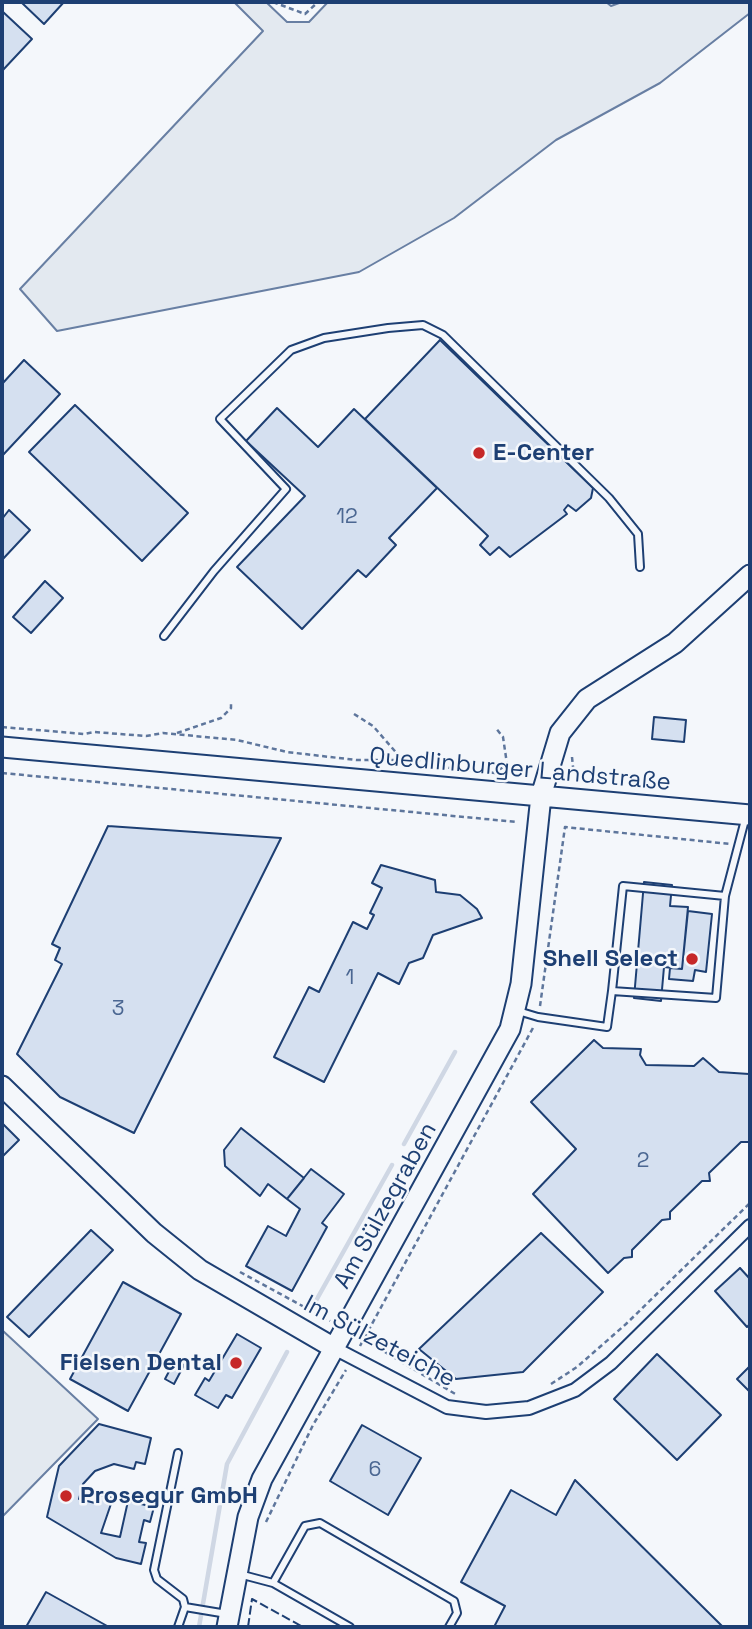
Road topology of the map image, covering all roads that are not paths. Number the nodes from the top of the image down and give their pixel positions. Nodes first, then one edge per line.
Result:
1 (640, 566) dead end
2 (750, 575) edge
3 (164, 636) dead end
4 (2, 747) edge
5 (541, 796) junction
6 (748, 815) edge
7 (725, 896) junction
8 (612, 991) junction
9 (516, 1010) junction
10 (2, 1086) edge
11 (750, 1226) edge
12 (334, 1348) junction
13 (178, 1453) dead end
14 (237, 1573) junction
15 (273, 1583) junction
16 (185, 1606) junction
17 (222, 1618) edge
18 (178, 1627) edge
19 (350, 1627) edge
20 (449, 1627) edge

1 - 3 lane
2 - 5 street, Am Sülzegraben
4 - 5 street, Quedlinburger Landstraße
5 - 6 street, Quedlinburger Landstraße
5 - 9 street, Am Sülzegraben
6 - 7 lane
7 - 8 lane
7 - 8 lane
8 - 9 lane
9 - 12 street, Am Sülzegraben
10 - 12 street, Im Sülzeteiche
11 - 12 street, Im Sülzeteiche
12 - 14 street, Am Sülzegraben
13 - 16 lane
14 - 15 lane
14 - 17 street, Am Sülzegraben
15 - 19 lane
15 - 20 lane
16 - 17 lane
16 - 18 lane

